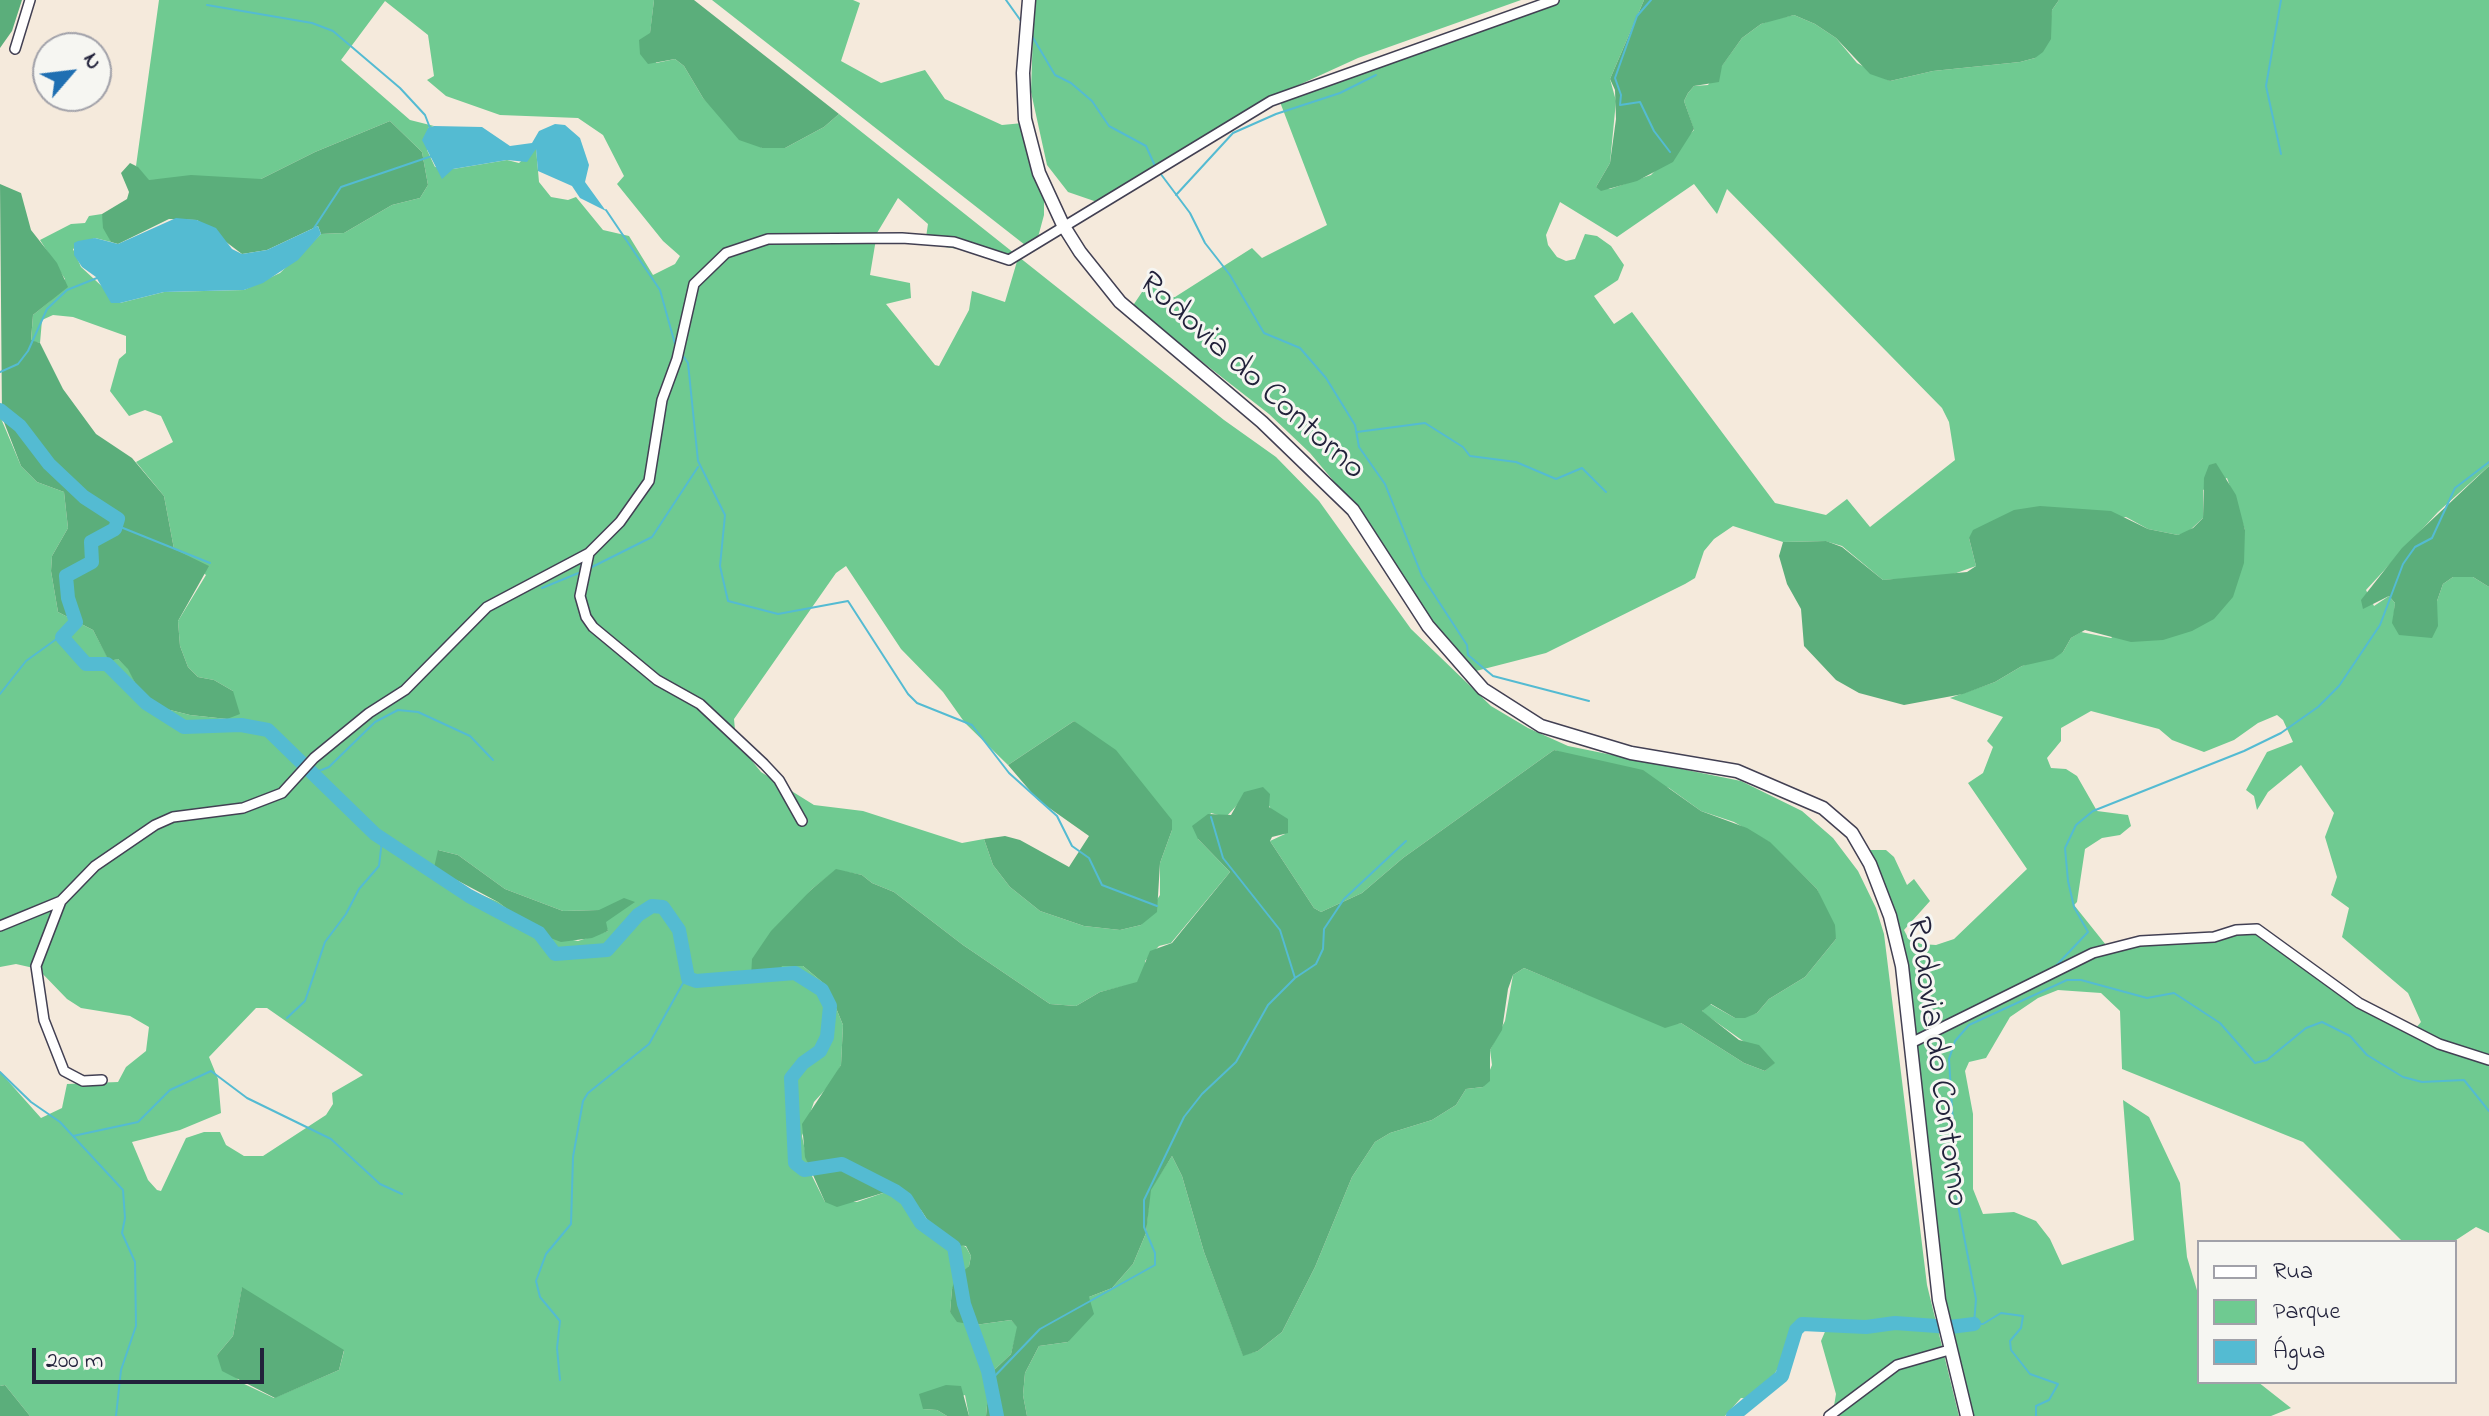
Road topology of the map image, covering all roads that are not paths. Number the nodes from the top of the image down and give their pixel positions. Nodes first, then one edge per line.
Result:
1 (30, 0) edge
2 (1029, 0) edge
3 (1554, 0) edge
4 (15, 49) dead end
5 (1063, 225) junction
6 (589, 553) junction
7 (802, 821) dead end
8 (61, 901) junction
9 (0, 926) edge
10 (1911, 1043) junction
11 (2489, 1060) edge
12 (102, 1080) dead end
13 (1949, 1350) junction
14 (1829, 1416) edge
15 (1967, 1416) edge

1 - 4 street
2 - 5 main road, Rodovia do Contorno
3 - 5 street
5 - 6 street
5 - 10 main road, Rodovia do Contorno
6 - 7 street
6 - 8 street
8 - 9 street
8 - 12 street
10 - 11 street
10 - 13 main road, Rodovia do Contorno
13 - 14 street
13 - 15 main road, Rodovia do Contorno

